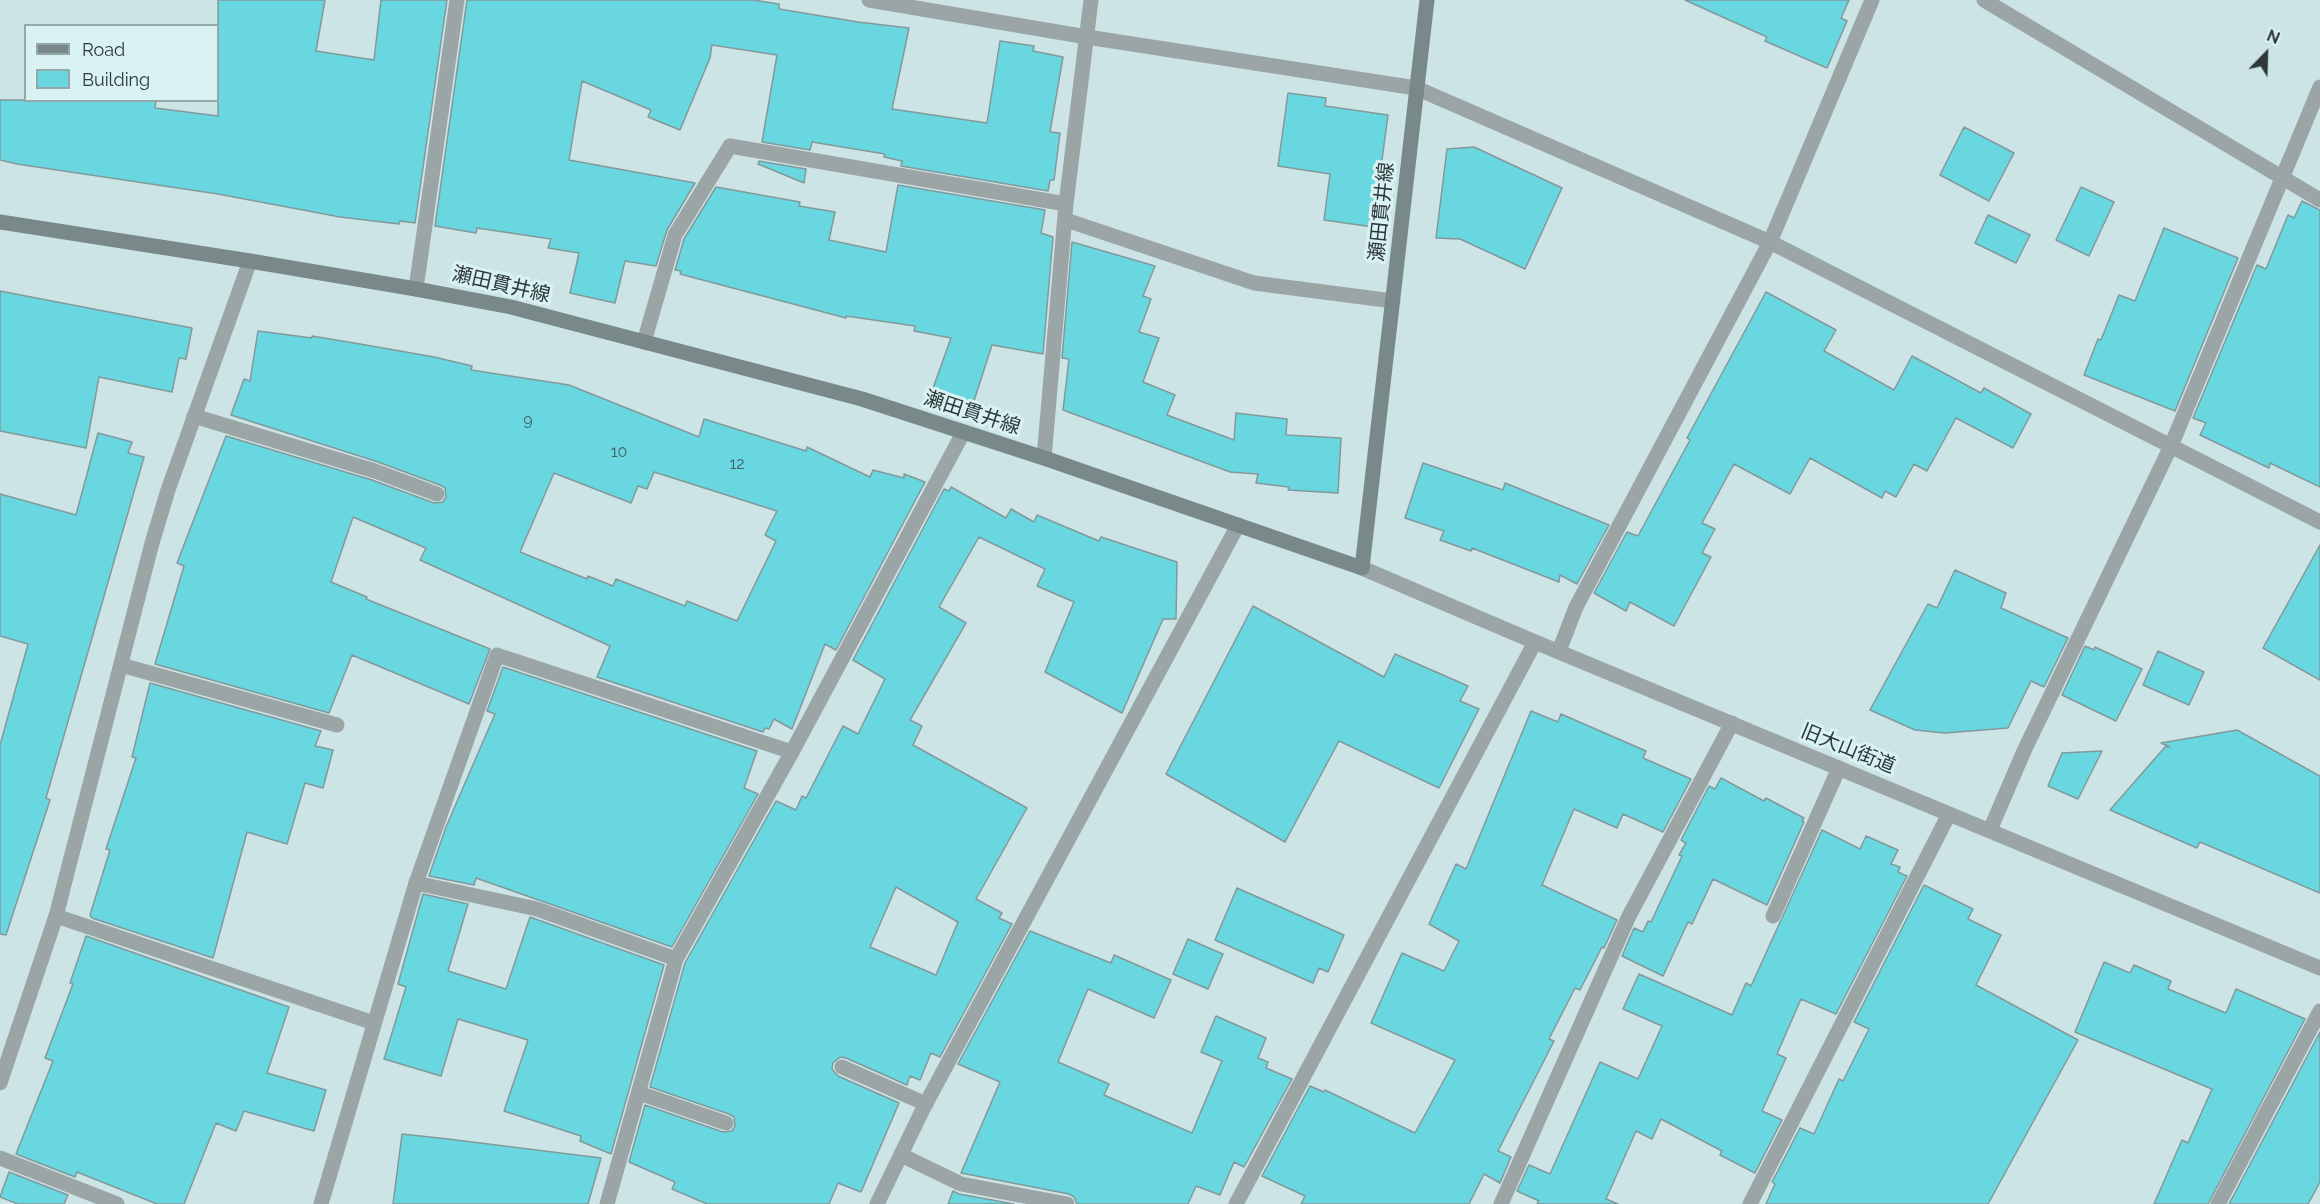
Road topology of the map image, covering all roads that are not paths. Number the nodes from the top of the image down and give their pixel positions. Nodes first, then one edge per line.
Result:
1 (457, 0) edge
2 (869, 0) edge
3 (1091, 0) edge
4 (1427, 0) edge
5 (1872, 0) edge
6 (1984, 0) edge
7 (1087, 37) junction
8 (2320, 87) edge
9 (1416, 88) junction
10 (2282, 178) junction
11 (2320, 200) edge
12 (1066, 212) junction
13 (0, 222) edge
14 (1770, 242) junction
15 (250, 261) junction
16 (416, 289) junction
17 (1393, 302) junction
18 (644, 342) junction
19 (194, 416) junction
20 (963, 433) junction
21 (2171, 446) junction
22 (1044, 458) junction
23 (437, 494) dead end
24 (2320, 522) edge
25 (1238, 525) junction
26 (1362, 568) junction
27 (1535, 642) junction
28 (1559, 651) junction
29 (121, 665) junction
30 (1732, 723) junction
31 (337, 725) dead end
32 (792, 752) junction
33 (1839, 768) junction
34 (1949, 814) junction
35 (1990, 830) junction
36 (416, 882) junction
37 (56, 916) junction
38 (1773, 916) dead end
39 (676, 959) junction
40 (2320, 968) edge
41 (2320, 1011) edge
42 (374, 1023) junction
43 (842, 1067) dead end
44 (0, 1083) edge
45 (639, 1093) junction
46 (926, 1104) junction
47 (726, 1124) dead end
48 (901, 1155) junction
49 (0, 1158) edge
50 (117, 1204) edge
51 (321, 1204) edge
52 (607, 1204) edge
53 (877, 1204) edge
54 (1067, 1204) edge
55 (1236, 1204) edge
56 (1501, 1204) edge
57 (1750, 1204) edge
58 (2218, 1204) edge

1 - 16 street
2 - 7 street
3 - 7 street
4 - 9 main road, 瀬田貫井線
5 - 14 street
6 - 10 street
7 - 9 street
7 - 12 street
8 - 10 street
9 - 14 street
9 - 17 main road, 瀬田貫井線
10 - 11 street
10 - 21 street
12 - 17 street
12 - 18 street
12 - 22 street
13 - 15 main road, 瀬田貫井線
14 - 21 street
14 - 28 street
15 - 16 main road, 瀬田貫井線
15 - 19 street
16 - 18 main road, 瀬田貫井線
17 - 26 main road, 瀬田貫井線
18 - 20 main road, 瀬田貫井線
19 - 23 street
19 - 29 street
20 - 22 main road, 瀬田貫井線
20 - 32 street
21 - 24 street
21 - 35 street
22 - 25 main road, 瀬田貫井線
25 - 26 main road, 瀬田貫井線
25 - 46 street
26 - 27 street, 旧大山街道
27 - 28 street, 旧大山街道
27 - 55 street
28 - 30 street, 旧大山街道
29 - 31 street
29 - 37 street
30 - 33 street, 旧大山街道
30 - 56 street
32 - 36 street
32 - 39 street
33 - 34 street, 旧大山街道
33 - 38 street
34 - 35 street, 旧大山街道
34 - 57 street
35 - 40 street, 旧大山街道
36 - 39 street
36 - 42 street
37 - 42 street
37 - 44 street
39 - 45 street
41 - 58 street
42 - 51 street
43 - 46 street
45 - 47 street
45 - 52 street
46 - 48 street
48 - 53 street
48 - 54 street
49 - 50 street

